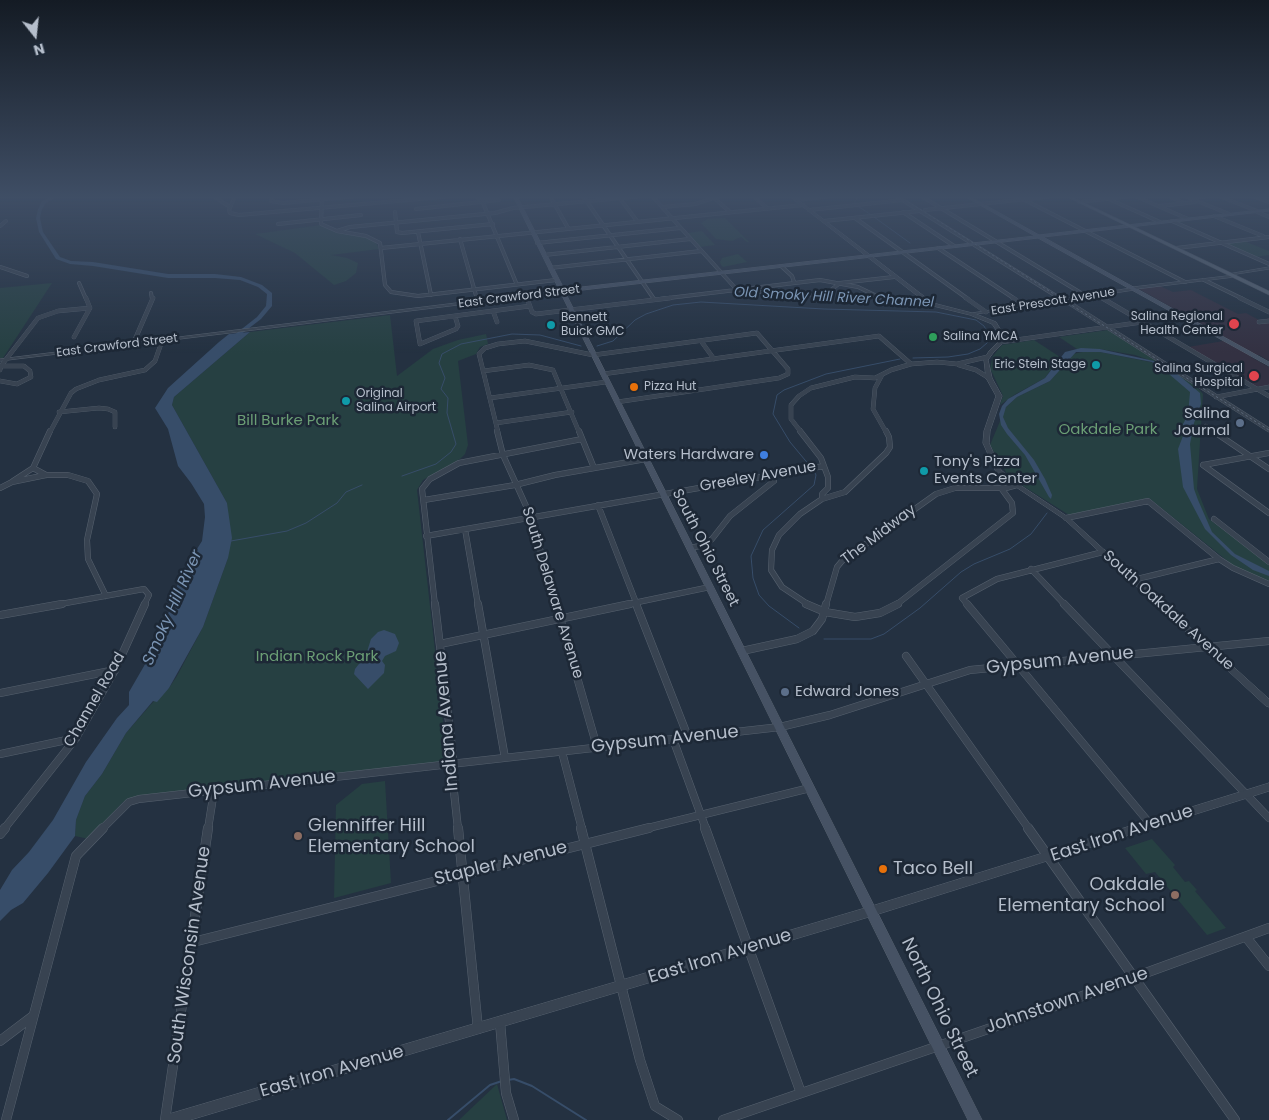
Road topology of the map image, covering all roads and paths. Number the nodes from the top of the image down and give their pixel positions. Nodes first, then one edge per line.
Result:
1 (381, 248) edge
2 (422, 248) edge
3 (463, 248) edge
4 (503, 248) edge
5 (540, 248) edge
6 (606, 248) edge
7 (619, 248) edge
8 (698, 248) edge
9 (858, 248) edge
10 (898, 248) edge
11 (936, 248) edge
12 (938, 248) edge
13 (982, 248) edge
14 (1007, 248) edge
15 (1060, 248) edge
16 (1119, 248) edge
17 (1177, 248) edge
18 (1233, 248) edge
19 (701, 251) junction
20 (903, 252) junction
21 (544, 255) junction
22 (868, 256) junction
23 (627, 259) junction
24 (1269, 264) edge
25 (781, 266) junction
26 (0, 267) edge
27 (550, 268) junction
28 (1269, 268) edge
29 (720, 273) junction
30 (1232, 275) junction
31 (27, 276) dead end
32 (894, 277) junction
33 (556, 280) junction
34 (1204, 280) junction
35 (644, 282) junction
36 (794, 282) junction
37 (1185, 282) junction
38 (79, 283) dead end
39 (840, 283) junction
40 (517, 285) junction
41 (759, 287) junction
42 (1133, 289) junction
43 (475, 290) junction
44 (736, 290) junction
45 (562, 292) junction
46 (762, 292) junction
47 (152, 293) dead end
48 (1269, 293) edge
49 (1097, 294) junction
50 (431, 295) junction
51 (526, 296) junction
52 (1086, 296) junction
53 (654, 299) junction
54 (1063, 300) junction
55 (478, 302) junction
56 (931, 304) junction
57 (530, 306) junction
58 (1025, 306) junction
59 (90, 308) junction
60 (570, 309) junction
61 (493, 311) junction
62 (986, 312) junction
63 (1269, 312) edge
64 (972, 314) junction
65 (455, 316) junction
66 (1269, 321) edge
67 (497, 322) dead end
68 (1144, 322) junction
69 (1260, 322) dead end
70 (994, 323) junction
71 (1107, 328) junction
72 (74, 337) dead end
73 (162, 341) junction
74 (701, 341) junction
75 (1001, 342) junction
76 (133, 344) junction
77 (420, 344) junction
78 (417, 349) dead end
79 (772, 351) junction
80 (593, 355) junction
81 (987, 357) junction
82 (714, 359) junction
83 (7, 360) junction
84 (912, 364) junction
85 (957, 364) junction
86 (1269, 364) edge
87 (0, 365) edge
88 (483, 372) junction
89 (882, 375) junction
90 (604, 378) junction
91 (870, 378) junction
92 (989, 378) junction
93 (0, 381) edge
94 (878, 381) junction
95 (562, 387) junction
96 (1269, 387) edge
97 (1258, 389) junction
98 (1216, 396) junction
99 (1269, 396) edge
100 (490, 398) junction
101 (616, 402) junction
102 (59, 412) junction
103 (572, 412) junction
104 (496, 423) junction
105 (1206, 426) dead end
106 (115, 427) dead end
107 (1269, 430) edge
108 (582, 439) junction
109 (1269, 453) edge
110 (502, 455) junction
111 (1250, 456) junction
112 (646, 460) junction
113 (824, 466) junction
114 (33, 468) junction
115 (594, 468) junction
116 (1269, 469) edge
117 (46, 475) junction
118 (771, 475) junction
119 (12, 482) junction
120 (1015, 484) junction
121 (516, 485) junction
122 (0, 488) edge
123 (828, 488) junction
124 (1001, 488) junction
125 (663, 494) junction
126 (840, 494) junction
127 (822, 499) junction
128 (424, 500) junction
129 (598, 505) junction
130 (1269, 512) edge
131 (531, 517) junction
132 (1066, 518) junction
133 (1214, 520) dead end
134 (465, 529) junction
135 (426, 536) junction
136 (690, 548) junction
137 (1103, 552) junction
138 (1219, 559) junction
139 (1269, 562) edge
140 (1031, 569) junction
141 (1133, 580) junction
142 (1269, 584) edge
143 (710, 587) junction
144 (106, 596) junction
145 (636, 603) junction
146 (825, 612) junction
147 (0, 615) edge
148 (561, 619) junction
149 (484, 635) junction
150 (1269, 641) edge
151 (440, 644) junction
152 (1207, 647) junction
153 (742, 651) junction
154 (906, 656) dead end
155 (1114, 656) junction
156 (1018, 665) junction
157 (114, 670) junction
158 (927, 684) junction
159 (0, 694) edge
160 (1269, 704) edge
161 (780, 727) junction
162 (688, 737) junction
163 (76, 738) junction
164 (673, 739) junction
165 (597, 747) junction
166 (562, 752) junction
167 (0, 754) edge
168 (505, 758) junction
169 (451, 764) junction
170 (1269, 787) edge
171 (810, 788) junction
172 (214, 791) junction
173 (1246, 794) junction
174 (701, 814) junction
175 (1269, 818) edge
176 (1151, 825) junction
177 (2, 830) edge
178 (586, 843) junction
179 (1049, 857) junction
180 (462, 875) junction
181 (872, 911) junction
182 (1269, 928) edge
183 (1246, 937) junction
184 (193, 942) junction
185 (750, 948) junction
186 (1269, 966) edge
187 (1135, 978) junction
188 (620, 987) junction
189 (34, 1016) junction
190 (500, 1022) junction
191 (478, 1029) junction
192 (0, 1041) edge
193 (938, 1047) junction
194 (801, 1094) junction
195 (6, 1120) edge
196 (167, 1120) edge
197 (514, 1120) edge
198 (678, 1120) edge
199 (723, 1120) edge
200 (975, 1120) edge
201 (1235, 1120) edge

1 - 50 street
2 - 50 street
3 - 43 street
4 - 40 street
5 - 21 main road, South Ohio Street
6 - 21 street
7 - 23 street
8 - 19 street
9 - 22 street
10 - 20 street
11 - 20 main road, East Crawford Street
12 - 58 street
13 - 54 street
14 - 52 street
15 - 42 main road
16 - 37 street
17 - 30 main road
18 - 24 street
19 - 23 street
19 - 29 street
20 - 22 main road, East Crawford Street
20 - 62 street
21 - 27 main road, South Ohio Street
22 - 25 main road, East Crawford Street
22 - 32 street
23 - 27 street
23 - 35 street
25 - 29 main road, East Crawford Street
25 - 36 street
26 - 31 street
27 - 33 main road, South Ohio Street
28 - 30 street, East Prescott Avenue
29 - 35 main road, East Crawford Street
29 - 44 street
30 - 34 street, East Prescott Avenue
30 - 48 main road
32 - 39 street
32 - 56 street
33 - 40 street
33 - 45 main road, South Ohio Street
34 - 37 street, East Prescott Avenue
34 - 63 street
35 - 45 main road, East Crawford Street
35 - 53 street
36 - 39 street
36 - 41 street
37 - 42 street, East Prescott Avenue
38 - 59 street
39 - 46 street
39 - 56 street
40 - 43 street
41 - 44 street
41 - 46 street
42 - 49 street, East Prescott Avenue
42 - 86 main road
43 - 50 street
43 - 55 street
44 - 46 street
44 - 53 street
45 - 51 street, East Crawford Street
45 - 60 main road, South Ohio Street
47 - 76 street
49 - 52 street, East Prescott Avenue
49 - 68 street
51 - 55 street, East Crawford Street
51 - 57 street
52 - 54 street, East Prescott Avenue
53 - 60 street
54 - 58 street, East Prescott Avenue
54 - 71 street
55 - 73 street, East Crawford Street
56 - 64 street
57 - 60 street
57 - 61 street
58 - 62 street, East Prescott Avenue
59 - 72 street
59 - 83 street
60 - 80 main road, South Ohio Street
61 - 65 street
61 - 67 street
62 - 64 street, East Prescott Avenue
62 - 70 street
64 - 70 street
65 - 77 street
65 - 77 street
66 - 69 street
68 - 71 street
68 - 97 street
70 - 75 street
71 - 75 street
71 - 98 street
73 - 76 street, East Crawford Street
73 - 102 street
74 - 79 street
74 - 80 street
74 - 82 street
75 - 81 street
76 - 83 street, East Crawford Street
77 - 78 street
79 - 82 street
79 - 84 street
79 - 101 street
80 - 88 street, South Delaware Avenue
80 - 90 main road, South Ohio Street
81 - 85 street
81 - 92 street, South Oakdale Avenue
82 - 90 street
83 - 87 street, East Crawford Street
84 - 85 street
84 - 89 street
85 - 92 street
87 - 93 street
88 - 95 street
88 - 100 street, South Delaware Avenue
89 - 91 street
89 - 94 street
90 - 95 street
90 - 101 main road, South Ohio Street
91 - 94 street
91 - 113 street
92 - 120 street, South Oakdale Avenue
94 - 126 street
95 - 100 street
95 - 103 street
96 - 97 street
97 - 98 street
97 - 99 street
98 - 107 street
100 - 104 street, South Delaware Avenue
101 - 112 main road, South Ohio Street
102 - 106 street
102 - 114 street
103 - 104 street
103 - 108 street
104 - 110 street, South Delaware Avenue
105 - 111 street
108 - 110 street
108 - 115 street
109 - 111 street
110 - 121 street, South Delaware Avenue
110 - 128 street, Indiana Avenue
111 - 116 street
111 - 130 street
112 - 115 street
112 - 125 main road, South Ohio Street
113 - 118 street, Greeley Avenue
113 - 123 street
114 - 117 street
114 - 119 street
115 - 121 street
117 - 119 street
117 - 144 street
118 - 125 street, Greeley Avenue
118 - 136 street
119 - 122 street
120 - 124 street, The Midway
120 - 132 street, South Oakdale Avenue
121 - 128 street
121 - 131 street, South Delaware Avenue
123 - 126 street
123 - 127 street
124 - 146 street, The Midway
124 - 146 street
125 - 129 street, Greeley Avenue
125 - 136 main road, South Ohio Street
126 - 127 street
127 - 146 street
128 - 135 street, Indiana Avenue
129 - 131 street, Greeley Avenue
129 - 145 street
131 - 134 street, Greeley Avenue
131 - 148 street, South Delaware Avenue
132 - 137 street, South Oakdale Avenue
132 - 138 street
133 - 139 street
134 - 135 street, Greeley Avenue
134 - 149 street
135 - 151 street, Indiana Avenue
136 - 143 main road, South Ohio Street
137 - 140 street
137 - 141 street, South Oakdale Avenue
138 - 141 street
138 - 142 street
140 - 155 street
140 - 156 street
141 - 152 street, South Oakdale Avenue
143 - 145 street
143 - 153 main road, South Ohio Street
144 - 147 street
144 - 157 street, Channel Road
145 - 148 street
145 - 162 street
146 - 153 street, The Midway
148 - 149 street
148 - 165 street, South Delaware Avenue
149 - 151 street
149 - 168 street
150 - 152 street, Gypsum Avenue
151 - 169 street, Indiana Avenue
152 - 155 street, Gypsum Avenue
152 - 160 street, South Oakdale Avenue
153 - 161 main road, South Ohio Street
154 - 158 street
155 - 156 street, Gypsum Avenue
155 - 173 street
156 - 158 street, Gypsum Avenue
156 - 176 street
157 - 159 street
157 - 163 street, Channel Road
158 - 161 street, Gypsum Avenue
158 - 179 street
161 - 162 street, Gypsum Avenue
161 - 171 main road, South Ohio Street
162 - 164 street, Gypsum Avenue
163 - 167 street
163 - 177 street, Channel Road
164 - 165 street, Gypsum Avenue
164 - 174 street
165 - 166 street, Gypsum Avenue
166 - 168 street, Gypsum Avenue
166 - 178 street
168 - 169 street, Gypsum Avenue
169 - 172 street, Gypsum Avenue
169 - 180 street, Indiana Avenue
170 - 173 street, East Iron Avenue
171 - 174 street, Stapler Avenue
171 - 181 main road, South Ohio Street
172 - 184 street, South Wisconsin Avenue
172 - 189 street, Gypsum Avenue
173 - 175 street
173 - 176 street, East Iron Avenue
174 - 178 street, Stapler Avenue
174 - 185 street
176 - 179 street, East Iron Avenue
178 - 180 street, Stapler Avenue
178 - 188 street
179 - 181 street, East Iron Avenue
179 - 187 street
180 - 184 street, Stapler Avenue
180 - 191 street, Indiana Avenue
181 - 185 street, East Iron Avenue
181 - 193 main road, North Ohio Street
182 - 183 street, Johnstown Avenue
183 - 186 street
183 - 187 street, Johnstown Avenue
184 - 196 street, South Wisconsin Avenue
185 - 188 street, East Iron Avenue
185 - 194 street
187 - 193 street, Johnstown Avenue
187 - 201 street
188 - 190 street, East Iron Avenue
188 - 198 street
189 - 192 street
189 - 195 street
190 - 191 street, East Iron Avenue
190 - 197 street
191 - 196 street, East Iron Avenue
193 - 194 street, Johnstown Avenue
193 - 200 main road, North Ohio Street
194 - 199 street, Johnstown Avenue

